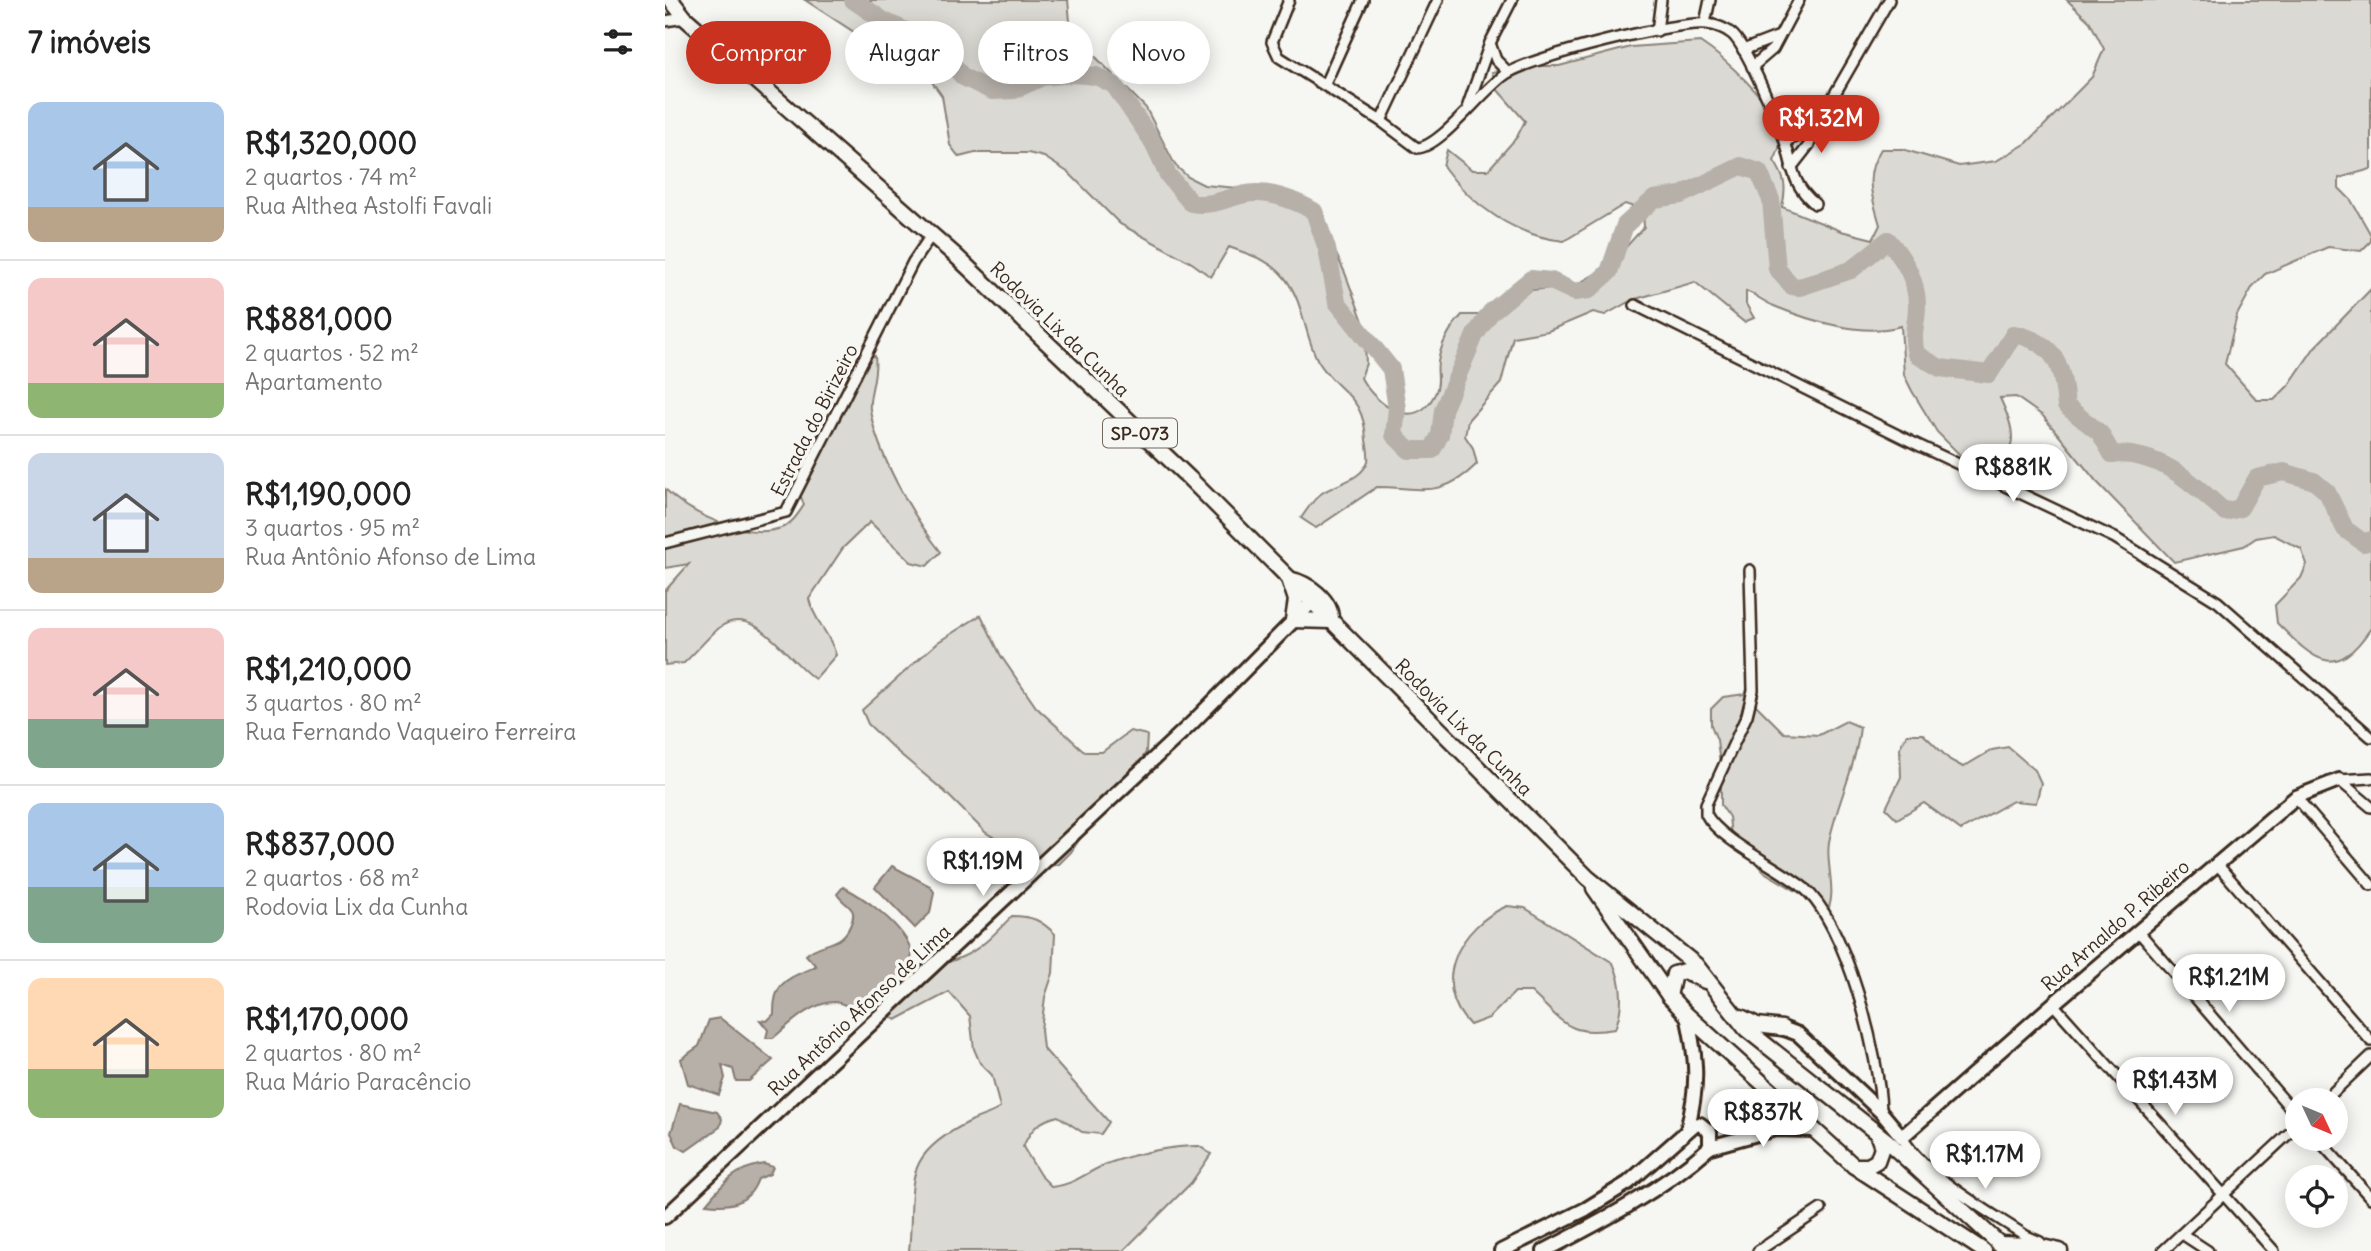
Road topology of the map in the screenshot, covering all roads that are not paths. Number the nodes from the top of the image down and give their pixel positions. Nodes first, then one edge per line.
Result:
1 (1289, 0) edge
2 (1363, 0) edge
3 (1438, 0) edge
4 (1512, 0) edge
5 (1661, 0) edge
6 (1710, 0) edge
7 (1799, 0) edge
8 (1889, 0) edge
9 (673, 3) edge
10 (685, 18) junction
11 (665, 21) edge
12 (1705, 23) junction
13 (1657, 31) junction
14 (1777, 37) junction
15 (1490, 43) junction
16 (1743, 50) junction
17 (1752, 67) junction
18 (1508, 72) junction
19 (1325, 84) junction
20 (1466, 109) junction
21 (1381, 121) junction
22 (1818, 123) junction
23 (1784, 141) junction
24 (1791, 168) junction
25 (1815, 204) dead end
26 (932, 234) junction
27 (1635, 306) dead end
28 (665, 543) edge
29 (1750, 570) dead end
30 (1289, 579) junction
31 (1315, 599) junction
32 (1293, 620) junction
33 (1331, 621) junction
34 (2371, 737) edge
35 (2371, 778) edge
36 (2339, 780) junction
37 (2296, 797) junction
38 (2371, 807) edge
39 (2215, 863) junction
40 (1588, 878) junction
41 (2371, 885) edge
42 (2138, 931) junction
43 (1712, 985) junction
44 (1669, 996) junction
45 (2053, 1004) junction
46 (1687, 1015) junction
47 (1736, 1015) junction
48 (1783, 1028) junction
49 (2371, 1041) edge
50 (2371, 1056) edge
51 (1779, 1058) junction
52 (2338, 1088) edge
53 (2285, 1102) edge
54 (1881, 1112) junction
55 (1687, 1130) junction
56 (1815, 1130) junction
57 (1878, 1136) junction
58 (1902, 1137) junction
59 (2285, 1137) edge
60 (1710, 1147) junction
61 (2330, 1152) edge
62 (1854, 1166) junction
63 (2225, 1195) junction
64 (2371, 1198) edge
65 (1821, 1209) dead end
66 (665, 1217) edge
67 (2182, 1234) junction
68 (2003, 1247) edge
69 (1501, 1251) edge
70 (1544, 1251) edge
71 (1758, 1251) edge
72 (1984, 1251) edge
73 (2060, 1251) edge
74 (2163, 1251) edge
75 (2209, 1251) edge
76 (2274, 1251) edge

1 - 19 street
2 - 19 street
3 - 21 street
4 - 15 street
5 - 13 street
6 - 12 street
7 - 14 street
8 - 22 street
9 - 10 main road, Rodovia Lix da Cunha / SP-073
10 - 11 street
10 - 26 main road, Rodovia Lix da Cunha / SP-073
12 - 13 street
12 - 16 street
13 - 18 street
14 - 16 street
14 - 17 street
15 - 18 street
15 - 20 street
16 - 17 street
17 - 23 street
18 - 20 street
19 - 21 street
20 - 21 street
22 - 23 street
22 - 24 street
23 - 24 street
24 - 25 street
26 - 28 street, Estrada do Birizeiro
26 - 30 main road, Rodovia Lix da Cunha / SP-073
27 - 34 street
29 - 54 street
30 - 31 main road, Rodovia Lix da Cunha
30 - 32 main road
31 - 32 main road, Rua Antônio Afonso de Lima
31 - 33 main road, Rodovia Lix da Cunha
32 - 33 main road
32 - 66 main road, Rua Antônio Afonso de Lima
33 - 40 main road, Rodovia Lix da Cunha
35 - 36 street, Rua Arnaldo P. Ribeiro
36 - 37 main road, Rua Arnaldo P. Ribeiro
36 - 38 street
37 - 39 main road, Rua Arnaldo P. Ribeiro
37 - 41 street
39 - 42 main road, Rua Arnaldo P. Ribeiro
39 - 49 street
40 - 43 main road, Rodovia Lix da Cunha
40 - 44 main road, Rodovia Lix da Cunha
42 - 45 main road, Rua Arnaldo P. Ribeiro
42 - 53 street
43 - 44 main road
43 - 47 main road, Rodovia Lix da Cunha
44 - 46 main road, Rodovia Lix da Cunha
45 - 58 main road, Rua Arnaldo P. Ribeiro
45 - 63 street
46 - 55 main road
46 - 56 main road, Rodovia Lix da Cunha
47 - 48 main road
47 - 51 main road, Rodovia Lix da Cunha
48 - 51 main road
48 - 54 main road
50 - 52 street
51 - 57 main road, Rodovia Lix da Cunha
54 - 58 main road
55 - 60 main road
55 - 69 main road
56 - 60 main road
56 - 62 main road, Rodovia Lix da Cunha
57 - 62 main road
57 - 68 main road, Rodovia Lix da Cunha
58 - 73 street
59 - 63 street
60 - 70 main road
61 - 64 street
62 - 72 main road, Rodovia Lix da Cunha
63 - 67 street
63 - 76 street
65 - 71 street
67 - 74 street
67 - 75 street
68 - 73 main road

